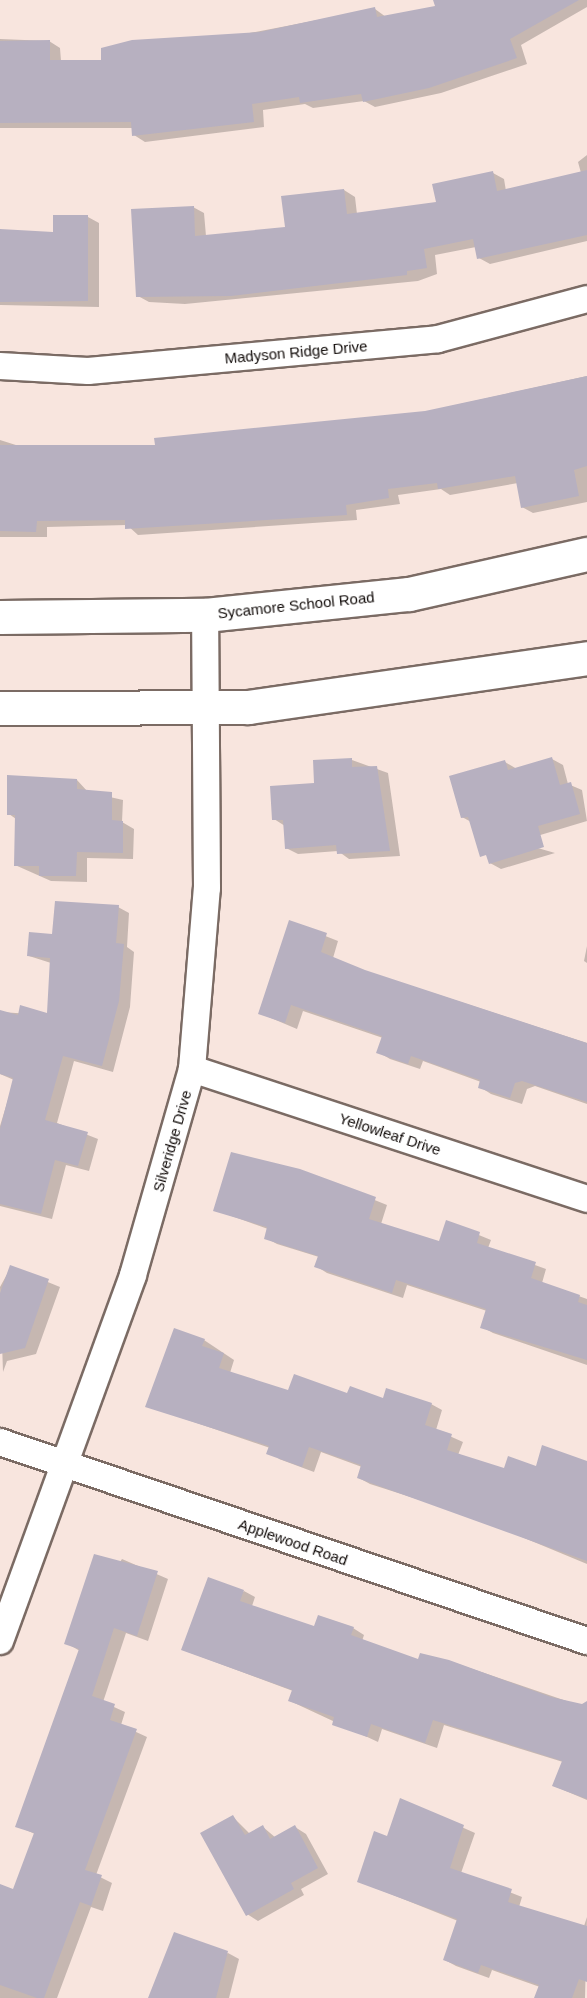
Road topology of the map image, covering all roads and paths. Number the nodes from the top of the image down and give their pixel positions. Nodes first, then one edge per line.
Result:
1 (587, 299) edge
2 (0, 366) edge
3 (587, 554) edge
4 (205, 615) junction
5 (0, 617) edge
6 (587, 658) edge
7 (0, 708) edge
8 (207, 709) junction
9 (192, 1069) junction
10 (587, 1199) edge
11 (0, 1442) edge
12 (62, 1463) junction
13 (0, 1641) edge
14 (587, 1641) edge

1 - 2 street, Madyson Ridge Drive
3 - 4 main road, Sycamore School Road
4 - 5 main road, Sycamore School Road
4 - 8 street, Silveridge Drive
6 - 8 main road
7 - 8 main road
8 - 9 street, Silveridge Drive
9 - 10 street, Yellowleaf Drive
9 - 12 street, Silveridge Drive
11 - 12 street, Applewood Road
12 - 13 street, Silveridge Drive
12 - 14 street, Applewood Road

